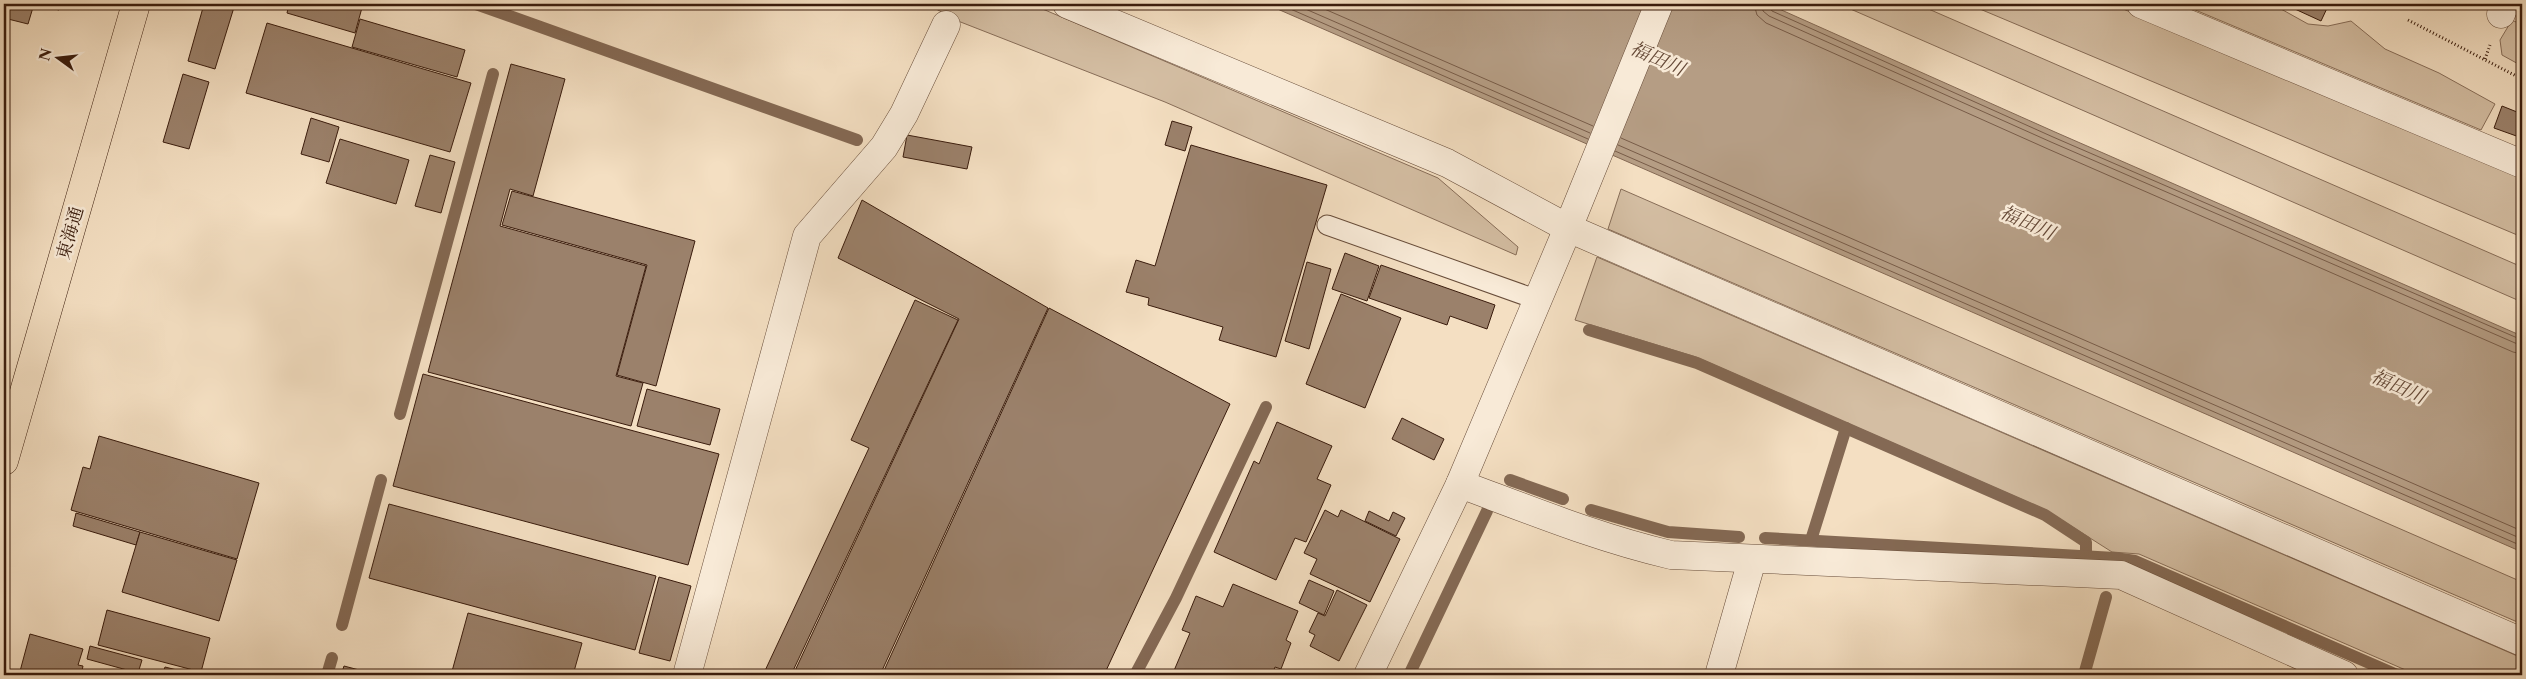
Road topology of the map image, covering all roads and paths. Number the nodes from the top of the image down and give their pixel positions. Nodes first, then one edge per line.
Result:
1 (136, 4) edge
2 (1067, 4) edge
3 (1659, 4) edge
4 (2141, 4) edge
5 (2408, 20) dead end
6 (946, 26) dead end
7 (2522, 80) edge
8 (2522, 164) edge
9 (1327, 225) dead end
10 (1568, 228) junction
11 (1538, 300) junction
12 (4, 462) edge
13 (1460, 484) junction
14 (1752, 560) junction
15 (2522, 642) edge
16 (686, 675) edge
17 (1368, 675) edge
18 (1719, 675) edge
19 (2344, 675) edge

1 - 12 main road, 東海通
2 - 10 street
3 - 10 street
4 - 8 street
5 - 7 path
6 - 16 street
9 - 11 lane
10 - 11 street
10 - 15 street
11 - 13 street
13 - 14 street
13 - 17 street
14 - 18 street
14 - 19 street

